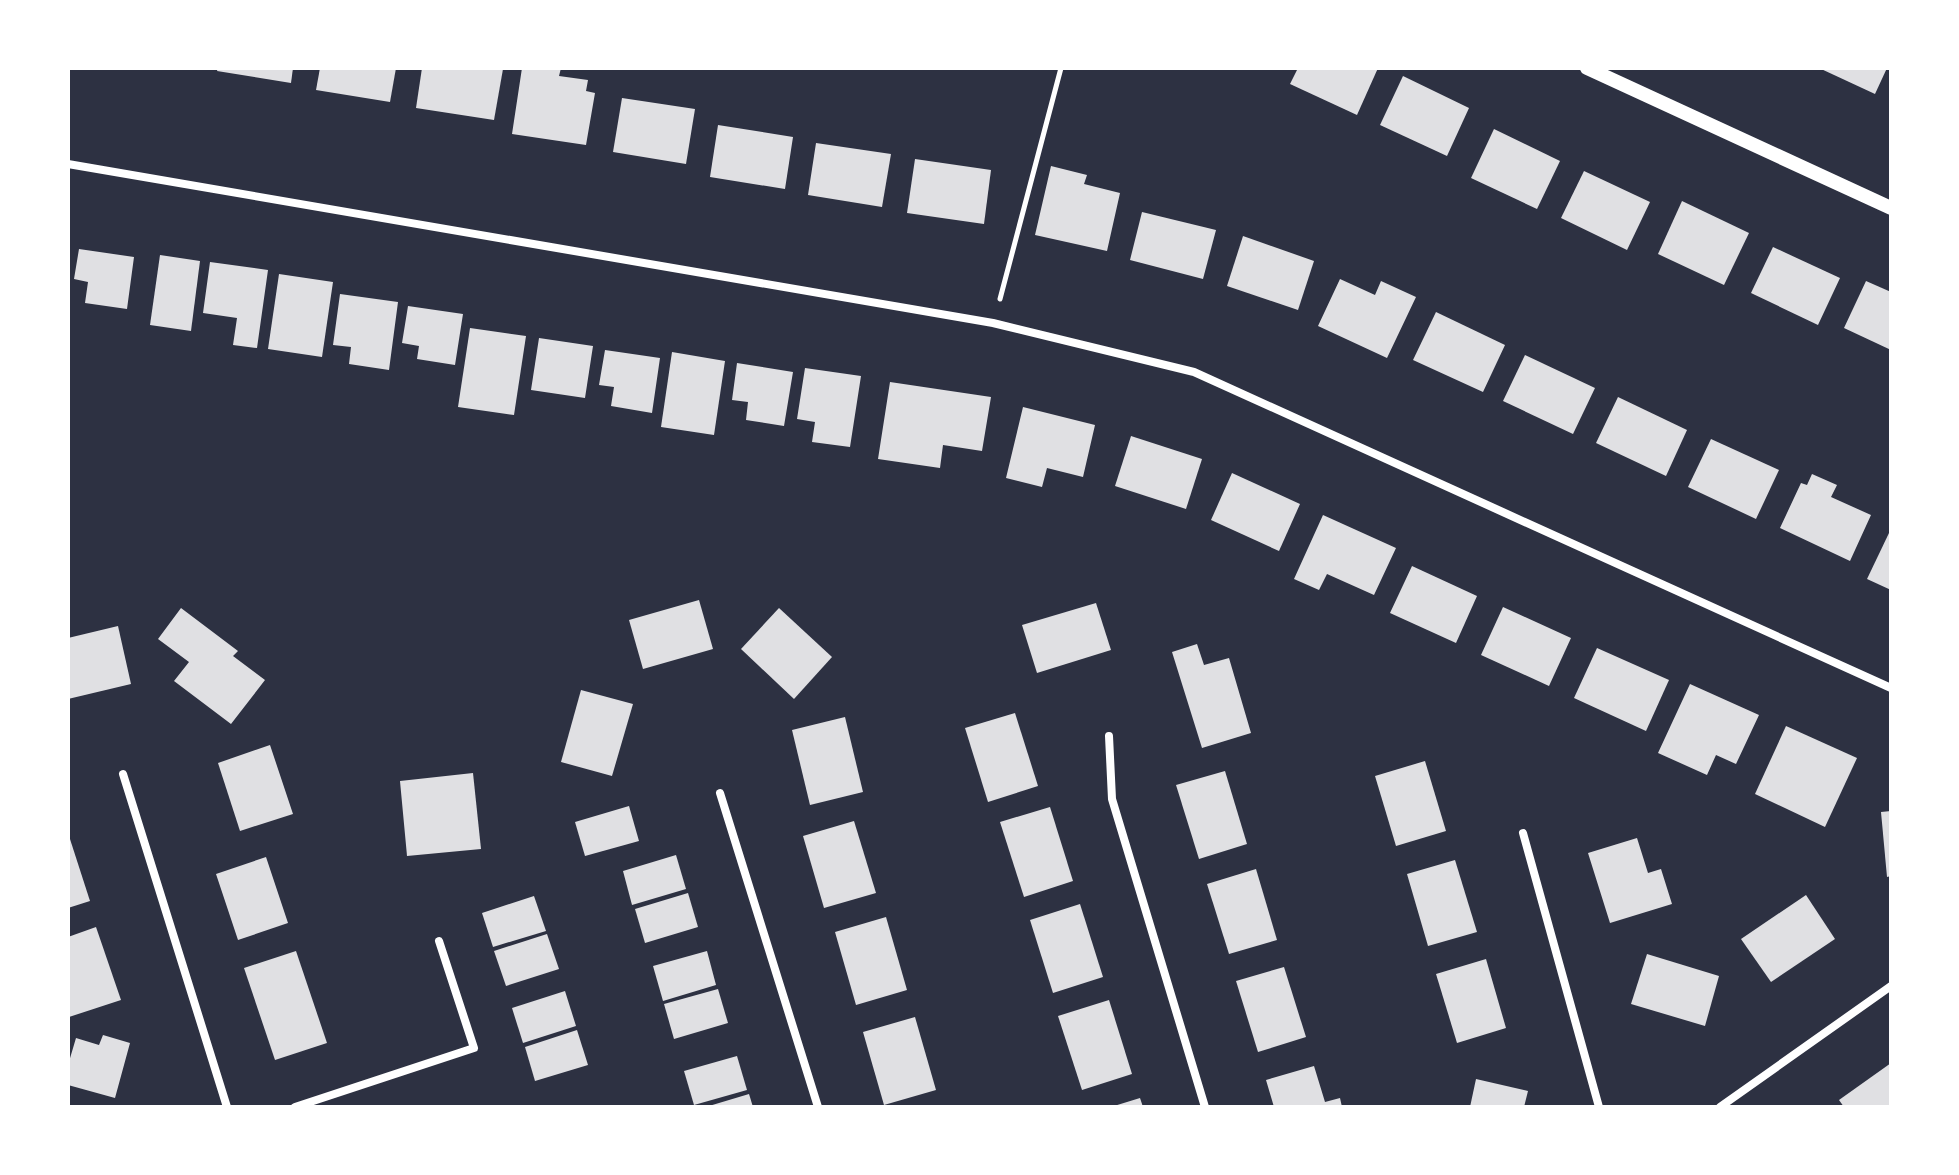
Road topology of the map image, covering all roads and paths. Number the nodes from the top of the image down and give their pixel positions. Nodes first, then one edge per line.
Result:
1 (1061, 68) edge
2 (1587, 68) edge
3 (68, 164) edge
4 (1891, 208) edge
5 (993, 323) junction
6 (1891, 688) edge
7 (1109, 736) dead end
8 (123, 774) dead end
9 (720, 793) dead end
10 (1523, 833) dead end
11 (439, 941) dead end
12 (1891, 986) edge
13 (227, 1107) edge
14 (295, 1107) edge
15 (818, 1107) edge
16 (1205, 1107) edge
17 (1599, 1107) edge
18 (1720, 1107) edge

1 - 5 path
2 - 4 street
3 - 5 street
5 - 6 street
7 - 16 street
8 - 13 street
9 - 15 street
10 - 17 street
11 - 14 street
12 - 18 street

